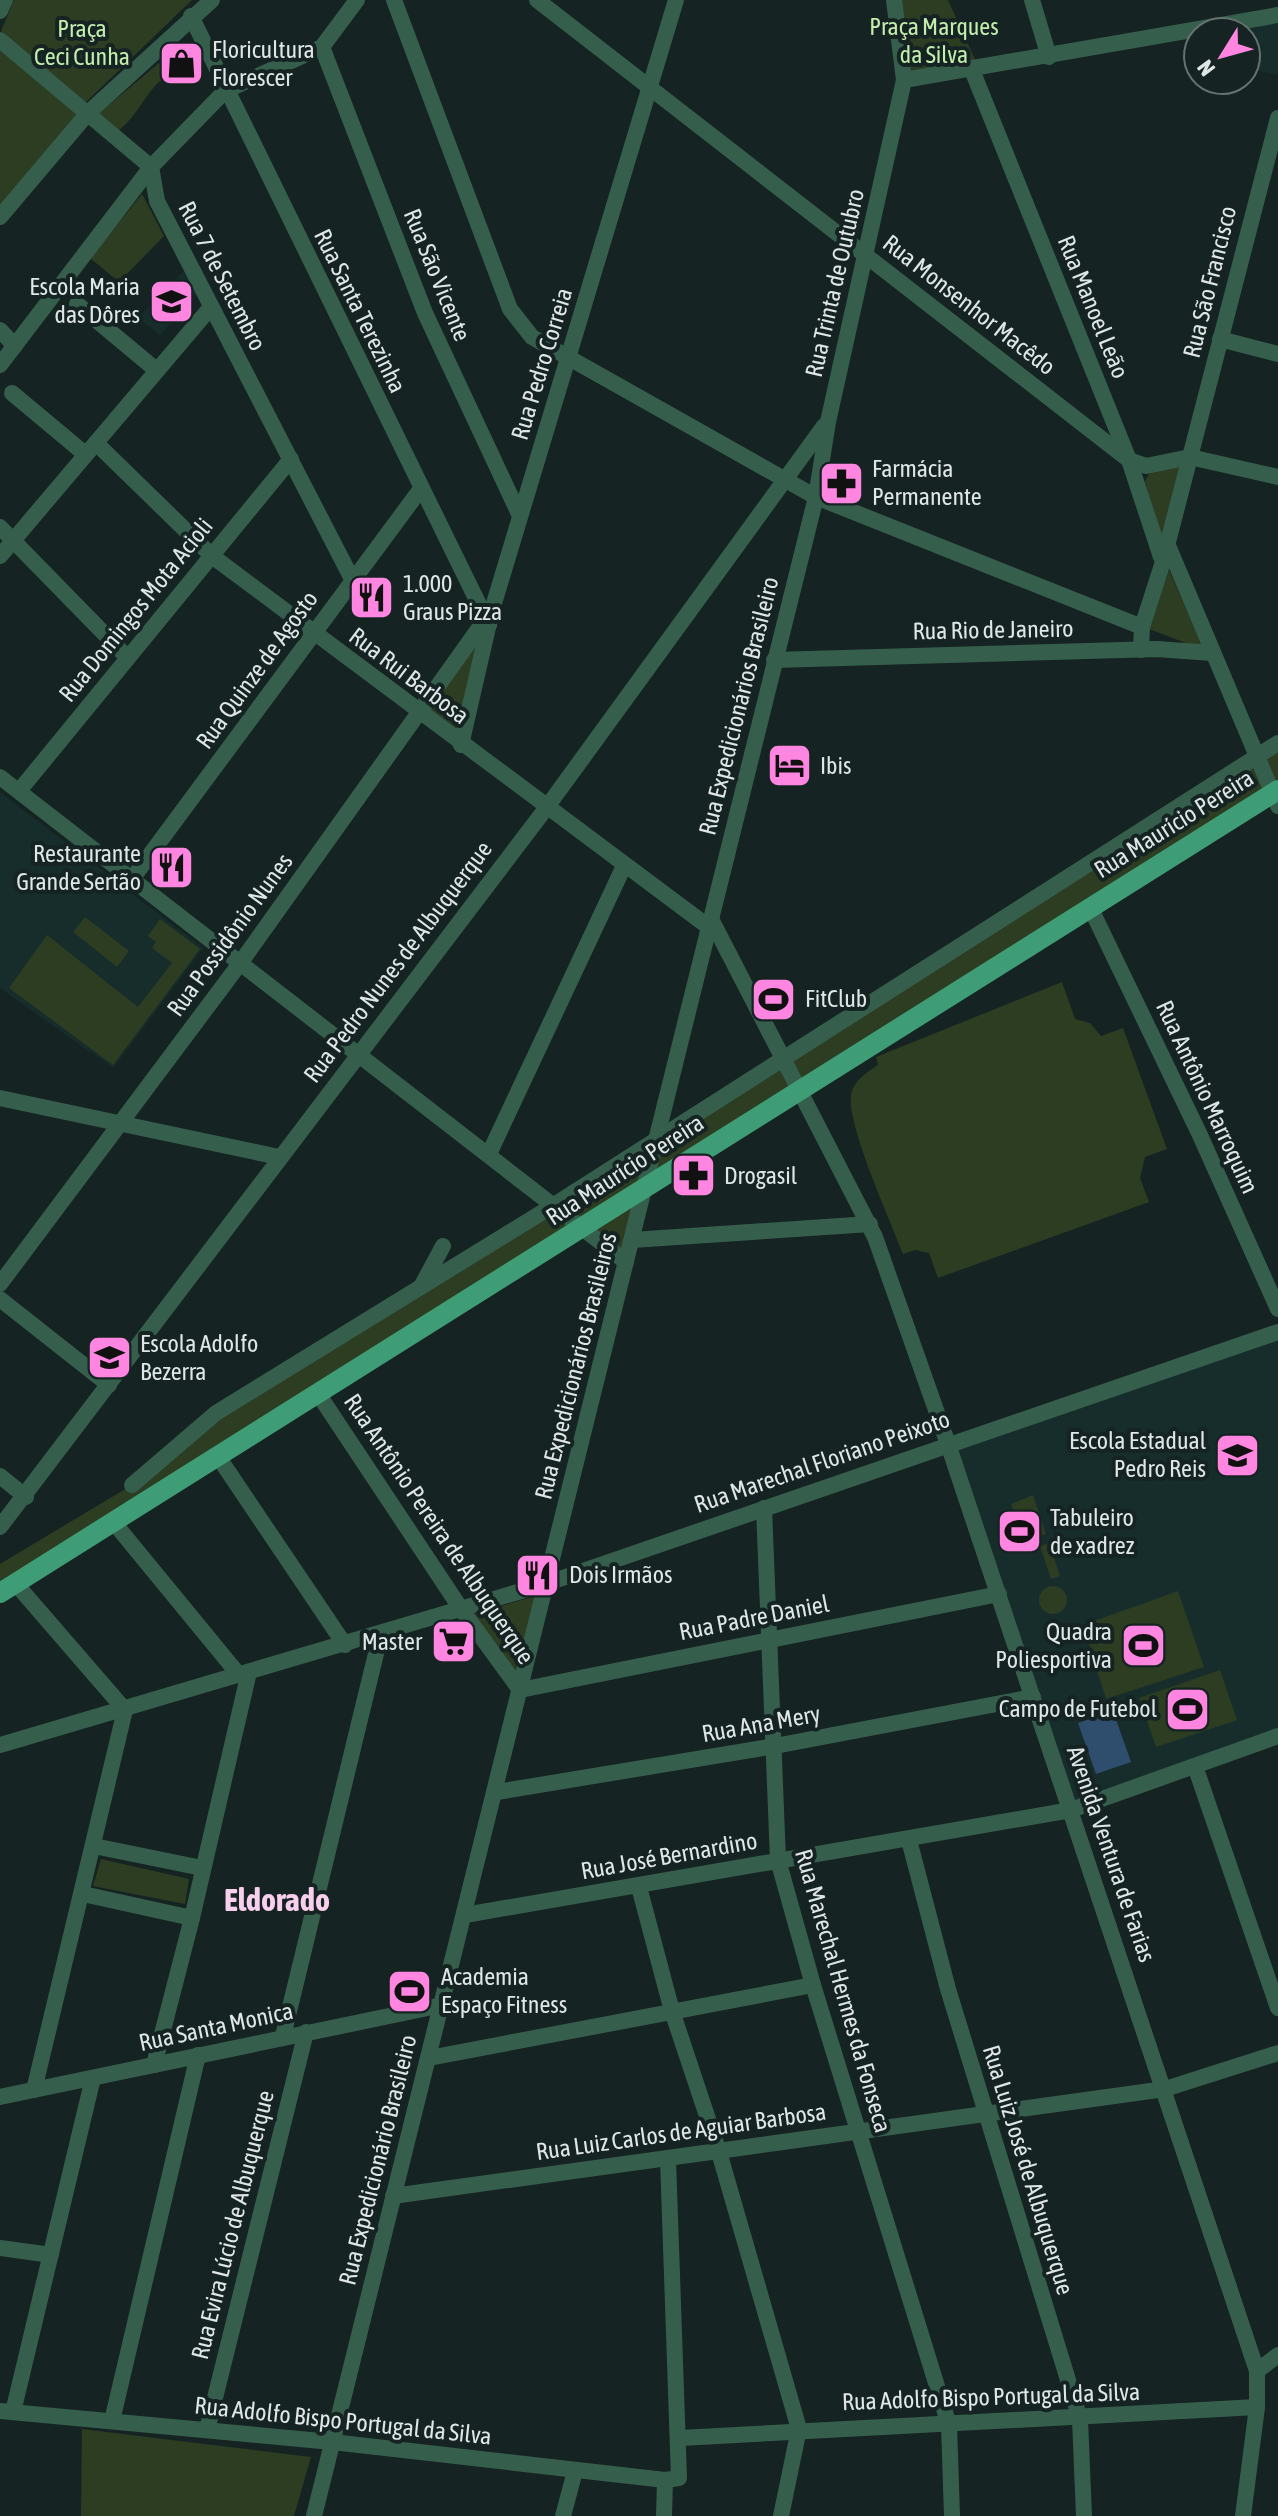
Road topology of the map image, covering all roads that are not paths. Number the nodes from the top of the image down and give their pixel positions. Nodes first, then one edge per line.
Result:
1 (5, 0) edge
2 (212, 0) edge
3 (357, 0) edge
4 (394, 0) edge
5 (537, 0) edge
6 (676, 0) edge
7 (894, 0) edge
8 (1032, 0) edge
9 (0, 11) edge
10 (1278, 15) edge
11 (191, 16) junction
12 (0, 40) edge
13 (322, 47) junction
14 (1049, 57) junction
15 (972, 70) junction
16 (904, 80) junction
17 (651, 90) junction
18 (225, 91) junction
19 (88, 113) junction
20 (1278, 118) edge
21 (1274, 148) edge
22 (151, 167) junction
23 (0, 217) edge
24 (866, 255) junction
25 (77, 304) dead end
26 (211, 307) junction
27 (0, 330) edge
28 (1220, 339) junction
29 (15, 346) junction
30 (1278, 354) edge
31 (570, 357) junction
32 (0, 365) edge
33 (155, 369) junction
34 (12, 393) dead end
35 (828, 422) junction
36 (90, 449) junction
37 (1190, 457) junction
38 (291, 459) junction
39 (1129, 460) junction
40 (1278, 477) edge
41 (784, 481) junction
42 (420, 490) junction
43 (816, 497) junction
44 (520, 516) junction
45 (0, 527) edge
46 (13, 541) junction
47 (1167, 543) junction
48 (0, 556) edge
49 (212, 556) junction
50 (1162, 565) junction
51 (352, 579) junction
52 (489, 618) junction
53 (1142, 627) junction
54 (313, 635) junction
55 (1141, 650) junction
56 (1212, 653) junction
57 (127, 657) junction
58 (774, 660) junction
59 (420, 714) junction
60 (1278, 743) edge
61 (461, 745) junction
62 (1256, 757) junction
63 (0, 777) edge
64 (19, 791) junction
65 (1276, 797) edge
66 (547, 807) junction
67 (624, 866) junction
68 (132, 879) junction
69 (1090, 907) junction
70 (710, 923) junction
71 (701, 960) junction
72 (241, 962) junction
73 (735, 966) junction
74 (359, 1052) junction
75 (783, 1057) junction
76 (801, 1088) junction
77 (0, 1098) edge
78 (120, 1124) junction
79 (656, 1139) junction
80 (489, 1154) junction
81 (279, 1157) junction
82 (645, 1187) junction
83 (554, 1205) junction
84 (870, 1224) junction
85 (583, 1228) junction
86 (632, 1240) junction
87 (443, 1246) dead end
88 (626, 1262) junction
89 (0, 1284) edge
90 (421, 1286) junction
91 (0, 1299) edge
92 (1278, 1309) edge
93 (1278, 1332) edge
94 (109, 1385) junction
95 (319, 1395) junction
96 (948, 1444) junction
97 (219, 1458) junction
98 (0, 1476) edge
99 (132, 1485) dead end
100 (26, 1497) junction
101 (764, 1508) junction
102 (115, 1524) junction
103 (0, 1527) edge
104 (548, 1583) junction
105 (8, 1589) edge
106 (999, 1594) junction
107 (461, 1609) junction
108 (381, 1633) junction
109 (772, 1639) junction
110 (345, 1645) junction
111 (244, 1673) junction
112 (520, 1690) junction
113 (1033, 1697) junction
114 (125, 1710) junction
115 (1278, 1736) edge
116 (0, 1745) edge
117 (775, 1746) junction
118 (1195, 1766) junction
119 (497, 1792) junction
120 (1071, 1810) junction
121 (909, 1840) junction
122 (94, 1846) junction
123 (778, 1860) junction
124 (202, 1868) junction
125 (639, 1887) junction
126 (83, 1894) junction
127 (465, 1915) junction
128 (192, 1918) junction
129 (813, 1985) junction
130 (442, 2005) junction
131 (1278, 2008) edge
132 (672, 2011) junction
133 (306, 2032) junction
134 (283, 2036) junction
135 (1278, 2053) edge
136 (198, 2055) junction
137 (429, 2058) junction
138 (154, 2065) junction
139 (93, 2078) junction
140 (1165, 2089) junction
141 (34, 2090) junction
142 (0, 2097) edge
143 (986, 2113) junction
144 (857, 2131) junction
145 (719, 2152) junction
146 (668, 2159) junction
147 (393, 2196) junction
148 (0, 2248) edge
149 (51, 2255) junction
150 (1278, 2355) edge
151 (1257, 2371) junction
152 (1257, 2407) junction
153 (6, 2412) edge
154 (1080, 2419) junction
155 (112, 2421) junction
156 (949, 2425) junction
157 (799, 2429) junction
158 (207, 2430) junction
159 (680, 2438) junction
160 (332, 2442) junction
161 (575, 2471) junction
162 (672, 2479) junction
163 (314, 2516) edge
164 (563, 2516) edge
165 (664, 2516) edge
166 (781, 2516) edge
167 (952, 2516) edge
168 (1084, 2516) edge
169 (1243, 2516) edge

1 - 9 street
2 - 11 street
3 - 13 street
4 - 31 street
5 - 17 street, Rua Monsenhor Macêdo
6 - 17 street, Rua Pedro Correia
7 - 16 street, Rua Trinta de Outubro
8 - 14 street
10 - 14 street
11 - 18 street, Rua Santa Terezinha
11 - 19 street
12 - 19 street
13 - 18 street
13 - 44 street, Rua São Vicente
14 - 15 street
15 - 16 street
15 - 39 street, Rua Manoel Leão
16 - 24 street, Rua Trinta de Outubro
17 - 24 street, Rua Monsenhor Macêdo
17 - 31 street, Rua Pedro Correia
18 - 22 street
18 - 42 street, Rua Santa Terezinha
19 - 22 street
19 - 23 street
20 - 21 street, Rua São Francisco
21 - 28 street, Rua São Francisco
22 - 26 street, Rua 7 de Setembro
22 - 29 street
24 - 35 street, Rua Trinta de Outubro
24 - 39 street, Rua Monsenhor Macêdo
25 - 33 street
26 - 33 street
26 - 38 street, Rua 7 de Setembro
27 - 29 street
28 - 30 street
28 - 37 street, Rua São Francisco
29 - 32 street
31 - 41 street
31 - 44 street, Rua Pedro Correia
33 - 36 street
34 - 36 street, Rua Rui Barbosa
35 - 41 street, Rua Pedro Nunes de Albuquerque
35 - 43 street, Rua Trinta de Outubro
36 - 46 street
36 - 49 street, Rua Rui Barbosa
37 - 39 street, Rua Monsenhor Macêdo
37 - 40 street
37 - 47 street, Rua São Francisco
38 - 49 street, Rua Domingos Mota Acioli
38 - 51 street, Rua 7 de Setembro
39 - 50 street, Rua Manoel Leão
41 - 43 street
41 - 66 street, Rua Pedro Nunes de Albuquerque
42 - 51 street, Rua Quinze de Agosto
42 - 52 street, Rua Santa Terezinha
43 - 53 street
43 - 58 street, Rua Expedicionários Brasileiro
44 - 52 street, Rua Pedro Correia
45 - 46 street
46 - 48 street
46 - 57 street
47 - 50 street, Rua São Francisco
47 - 56 street
49 - 54 street, Rua Rui Barbosa
49 - 57 street, Rua Domingos Mota Acioli
50 - 53 street, Rua São Francisco
51 - 54 street, Rua Quinze de Agosto
52 - 59 street, Rua Possidônio Nunes
52 - 61 street, Rua Pedro Correia
53 - 55 street, Rua São Francisco
54 - 59 street, Rua Rui Barbosa
54 - 68 street, Rua Quinze de Agosto
55 - 56 street, Rua Rio de Janeiro
55 - 58 street, Rua Rio de Janeiro
56 - 62 street
57 - 64 street, Rua Domingos Mota Acioli
58 - 70 street, Rua Expedicionários Brasileiro
59 - 61 street, Rua Rui Barbosa
59 - 72 street, Rua Possidônio Nunes
60 - 62 street, Rua Maurício Pereira
61 - 66 street, Rua Rui Barbosa
62 - 65 street
62 - 75 street, Rua Maurício Pereira
63 - 64 street
64 - 68 street
65 - 69 main road, Rua Maurício Pereira
66 - 67 street, Rua Rui Barbosa
66 - 74 street, Rua Pedro Nunes de Albuquerque
67 - 70 street, Rua Rui Barbosa
67 - 80 street
68 - 72 street
69 - 76 main road, Rua Maurício Pereira
69 - 92 street, Rua Antônio Marroquim
70 - 71 street, Rua Expedicionários Brasileiros
70 - 73 street, Avenida Ventura de Farias
71 - 73 street
71 - 79 street, Rua Expedicionários Brasileiros
72 - 74 street
72 - 78 street, Rua Possidônio Nunes
73 - 75 street, Avenida Ventura de Farias
74 - 80 street
74 - 81 street, Rua Pedro Nunes de Albuquerque
75 - 76 street, Avenida Ventura de Farias
75 - 79 street, Rua Maurício Pereira
76 - 82 main road, Rua Maurício Pereira
76 - 84 street, Avenida Ventura de Farias
77 - 78 street
78 - 81 street
78 - 89 street, Rua Possidônio Nunes
79 - 82 street, Rua Expedicionários Brasileiros
79 - 83 street, Rua Maurício Pereira
80 - 83 street
81 - 94 street, Rua Pedro Nunes de Albuquerque
82 - 85 main road, Rua Maurício Pereira
82 - 86 street, Rua Expedicionários Brasileiros
83 - 85 street
83 - 90 street, Rua Maurício Pereira
84 - 86 street
84 - 96 street, Avenida Ventura de Farias
85 - 88 street
85 - 95 main road, Rua Maurício Pereira
86 - 88 street, Rua Expedicionários Brasileiros
87 - 90 street
88 - 104 street, Rua Expedicionários Brasileiros
90 - 99 street, Rua Maurício Pereira
91 - 94 street
93 - 96 street, Rua Marechal Floriano Peixoto
94 - 100 street, Rua Pedro Nunes de Albuquerque
95 - 97 main road, Rua Maurício Pereira
95 - 107 street, Rua Antônio Pereira de Albuquerque
96 - 101 street, Rua Marechal Floriano Peixoto
96 - 106 street, Avenida Ventura de Farias
97 - 102 main road, Rua Maurício Pereira
97 - 110 street
98 - 100 street
100 - 103 street, Rua Pedro Nunes de Albuquerque
101 - 104 street, Rua Marechal Floriano Peixoto
101 - 109 street, Rua Marechal Hermes da Fonseca
102 - 105 main road, Rua Maurício Pereira
102 - 111 street
104 - 107 street, Rua Marechal Floriano Peixoto
104 - 112 street, Rua Expedicionário Brasileiro
105 - 114 street
106 - 109 street, Rua Padre Daniel
106 - 113 street, Avenida Ventura de Farias
107 - 108 street, Rua Marechal Floriano Peixoto
107 - 112 street, Rua Antônio Pereira de Albuquerque
108 - 110 street, Rua Marechal Floriano Peixoto
108 - 134 street
109 - 112 street, Rua Padre Daniel
109 - 117 street, Rua Marechal Hermes da Fonseca
110 - 111 street, Rua Marechal Floriano Peixoto
111 - 114 street, Rua Marechal Floriano Peixoto
111 - 124 street
112 - 119 street, Rua Expedicionário Brasileiro
113 - 117 street, Rua Ana Mery
113 - 120 street, Avenida Ventura de Farias
114 - 116 street, Rua Marechal Floriano Peixoto
114 - 122 street
115 - 118 street, Rua José Bernardino
117 - 119 street, Rua Ana Mery
117 - 123 street, Rua Marechal Hermes da Fonseca
118 - 120 street, Rua José Bernardino
118 - 131 street
119 - 127 street, Rua Expedicionário Brasileiro
120 - 121 street, Rua José Bernardino
120 - 140 street, Avenida Ventura de Farias
121 - 123 street, Rua José Bernardino
121 - 143 street, Rua Luiz José de Albuquerque
122 - 124 street
122 - 126 street
123 - 125 street, Rua José Bernardino
123 - 129 street, Rua Marechal Hermes da Fonseca
124 - 128 street
125 - 127 street, Rua José Bernardino
125 - 132 street
126 - 128 street
126 - 141 street
127 - 130 street, Rua Expedicionário Brasileiro
128 - 138 street
129 - 132 street
129 - 144 street, Rua Marechal Hermes da Fonseca
130 - 133 street, Rua Santa Monica
130 - 137 street, Rua Expedicionário Brasileiro
132 - 137 street
132 - 145 street
133 - 134 street, Rua Santa Monica
133 - 158 street, Rua Evira Lúcio de Albuquerque
134 - 136 street, Rua Santa Monica
135 - 140 street, Rua Luiz Carlos de Aguiar Barbosa
136 - 138 street, Rua Santa Monica
136 - 155 street
137 - 147 street, Rua Expedicionário Brasileiro
138 - 139 street, Rua Santa Monica
139 - 141 street, Rua Santa Monica
139 - 149 street
140 - 143 street, Rua Luiz Carlos de Aguiar Barbosa
140 - 151 street, Avenida Ventura de Farias
141 - 142 street, Rua Santa Monica
143 - 144 street, Rua Luiz Carlos de Aguiar Barbosa
143 - 154 street, Rua Luiz José de Albuquerque
144 - 145 street, Rua Luiz Carlos de Aguiar Barbosa
144 - 156 street, Rua Marechal Hermes da Fonseca
145 - 146 street, Rua Luiz Carlos de Aguiar Barbosa
145 - 157 street
146 - 147 street, Rua Luiz Carlos de Aguiar Barbosa
146 - 159 street
147 - 160 street, Rua Expedicionário Brasileiro
148 - 149 street
149 - 153 street
150 - 151 street
151 - 152 street, Avenida Ventura de Farias
152 - 154 street, Rua Adolfo Bispo Portugal da Silva
152 - 169 street, Avenida Ventura de Farias
153 - 155 street, Rua Adolfo Bispo Portugal da Silva
154 - 156 street, Rua Adolfo Bispo Portugal da Silva
154 - 168 street, Rua Luiz José de Albuquerque
155 - 158 street, Rua Adolfo Bispo Portugal da Silva
156 - 157 street, Rua Adolfo Bispo Portugal da Silva
156 - 167 street, Rua Marechal Hermes da Fonseca
157 - 159 street, Rua Adolfo Bispo Portugal da Silva
157 - 166 street
158 - 160 street, Rua Adolfo Bispo Portugal da Silva
159 - 162 street
160 - 161 street, Rua Adolfo Bispo Portugal da Silva
160 - 163 street, Rua Expedicionário Brasileiro
161 - 162 street, Rua Adolfo Bispo Portugal da Silva
161 - 164 street
162 - 165 street

